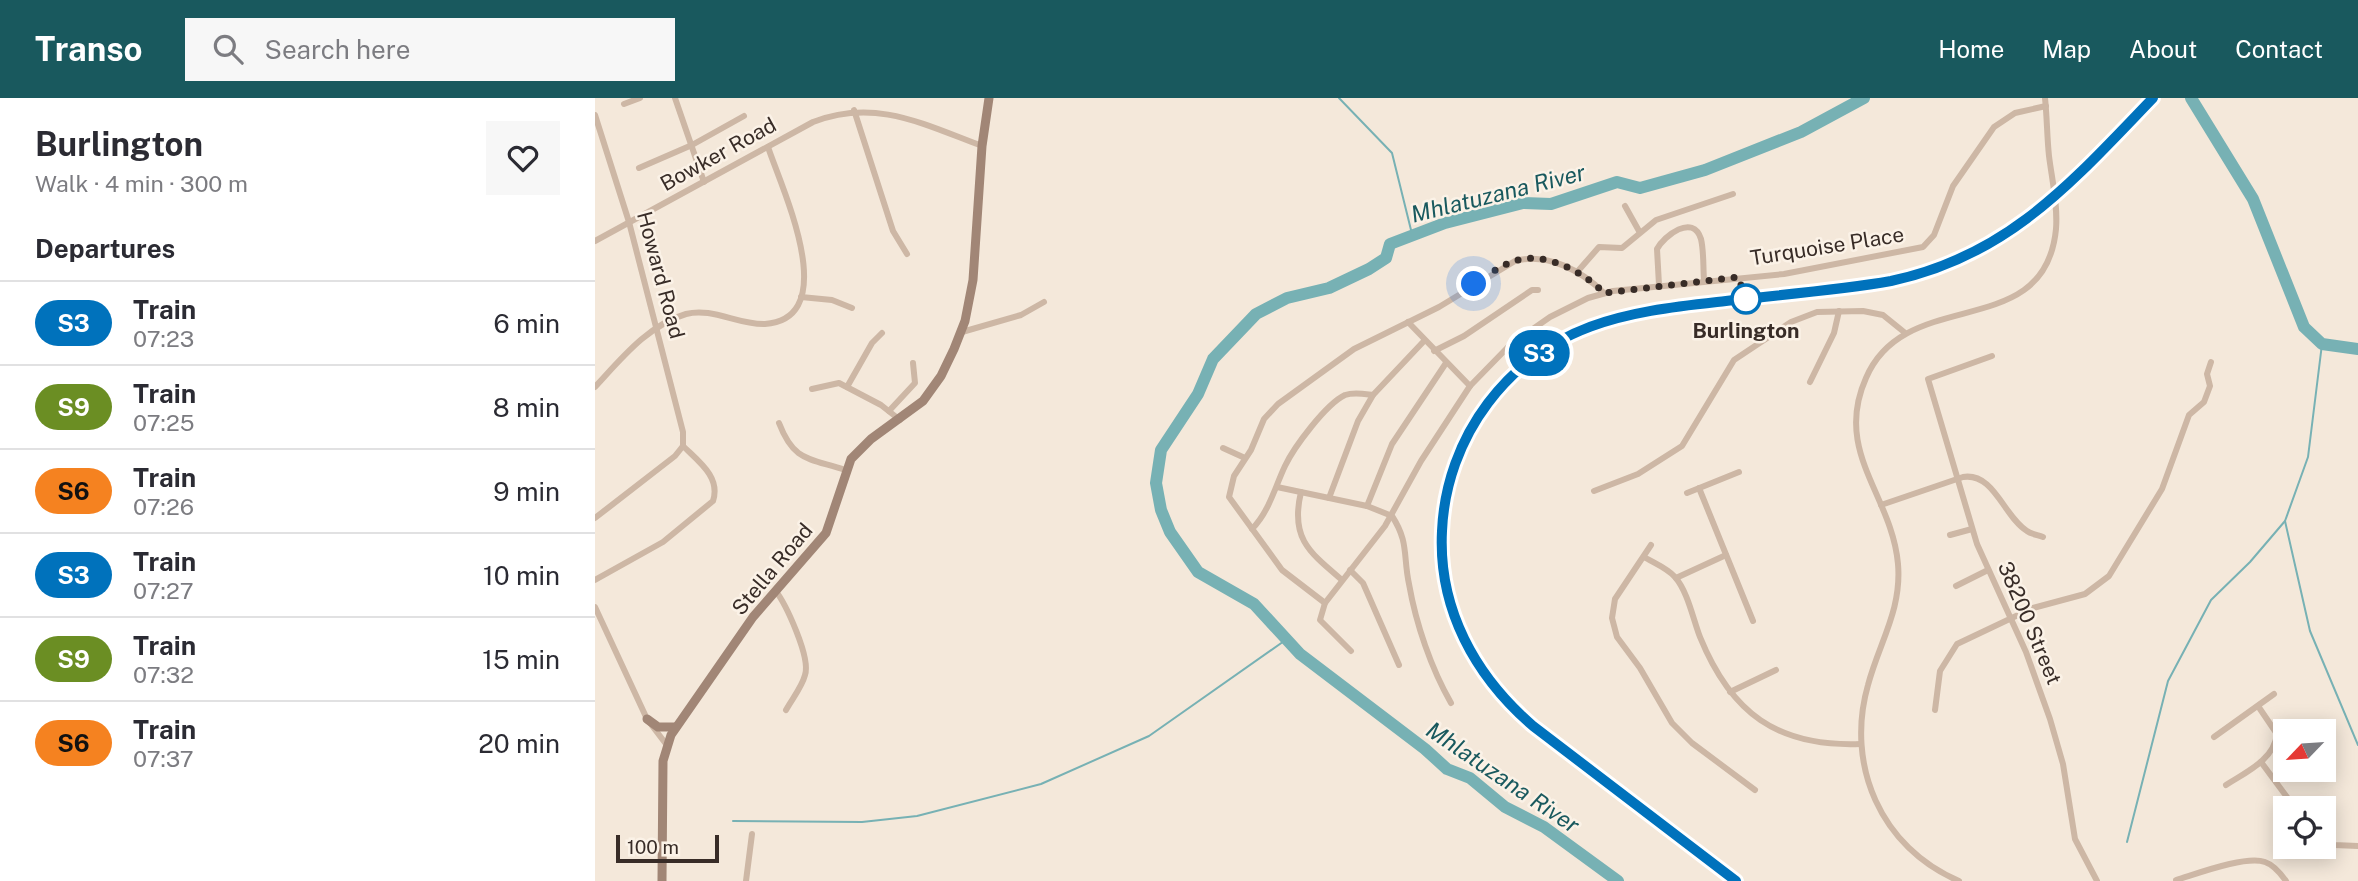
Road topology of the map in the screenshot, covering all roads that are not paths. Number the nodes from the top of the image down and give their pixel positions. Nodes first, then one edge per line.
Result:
1 (640, 98) edge
2 (674, 98) edge
3 (989, 98) edge
4 (2045, 102) edge
5 (624, 104) dead end
6 (854, 110) junction
7 (595, 115) edge
8 (744, 116) dead end
9 (692, 145) junction
10 (982, 146) junction
11 (768, 147) junction
12 (639, 168) dead end
13 (704, 182) junction
14 (1733, 194) dead end
15 (1625, 206) dead end
16 (629, 222) junction
17 (1639, 231) junction
18 (595, 241) edge
19 (907, 254) dead end
20 (1578, 271) junction
21 (1704, 280) junction
22 (1658, 285) junction
23 (1538, 290) dead end
24 (1604, 293) junction
25 (801, 297) junction
26 (1044, 302) dead end
27 (852, 308) dead end
28 (1839, 311) junction
29 (1408, 322) junction
30 (657, 328) junction
31 (962, 331) junction
32 (1904, 332) junction
33 (882, 333) dead end
34 (1425, 341) junction
35 (1434, 351) junction
36 (1992, 356) dead end
37 (2211, 362) dead end
38 (913, 363) dead end
39 (1446, 363) junction
40 (1810, 382) dead end
41 (1470, 386) junction
42 (595, 387) edge
43 (848, 387) junction
44 (811, 389) dead end
45 (1373, 395) junction
46 (889, 411) junction
47 (900, 420) junction
48 (779, 423) dead end
49 (683, 446) junction
50 (1223, 449) dead end
51 (1245, 458) junction
52 (845, 470) junction
53 (1739, 472) dead end
54 (1958, 479) junction
55 (1277, 487) junction
56 (1699, 488) junction
57 (1594, 491) dead end
58 (1301, 492) junction
59 (1687, 493) dead end
60 (1329, 498) junction
61 (1881, 505) junction
62 (1367, 506) junction
63 (1392, 516) junction
64 (595, 518) edge
65 (1252, 529) junction
66 (1972, 529) junction
67 (1950, 535) dead end
68 (2043, 537) dead end
69 (1651, 545) dead end
70 (1726, 555) junction
71 (1644, 557) junction
72 (1350, 570) junction
73 (1988, 570) junction
74 (1676, 578) junction
75 (595, 580) edge
76 (1342, 580) junction
77 (1956, 586) dead end
78 (775, 590) junction
79 (1325, 603) junction
80 (595, 607) edge
81 (2010, 618) junction
82 (1753, 621) dead end
83 (1351, 651) dead end
84 (1399, 665) dead end
85 (1776, 670) dead end
86 (1730, 692) junction
87 (2274, 694) dead end
88 (1451, 703) dead end
89 (2258, 706) junction
90 (786, 710) dead end
91 (1935, 710) dead end
92 (647, 719) junction
93 (676, 727) junction
94 (2214, 737) dead end
95 (666, 744) junction
96 (1860, 744) junction
97 (2261, 762) junction
98 (2226, 785) dead end
99 (1755, 790) dead end
100 (2286, 796) edge
101 (752, 834) dead end
102 (2336, 845) edge
103 (2358, 846) edge
104 (2176, 880) edge
105 (662, 881) edge
106 (745, 881) edge
107 (1959, 881) edge
108 (2097, 881) edge
109 (2286, 881) edge

1 - 5 street
2 - 9 street
3 - 10 main road, Stella Road
4 - 21 street, Turquoise Place
4 - 32 street
6 - 10 street, Bowker Road
6 - 11 street, Bowker Road
6 - 19 street
7 - 16 street, Howard Road
8 - 9 street
9 - 12 street
9 - 13 street
10 - 31 main road, Stella Road
11 - 13 street, Bowker Road
11 - 25 street
13 - 16 street, Bowker Road
14 - 17 street
15 - 17 street
16 - 18 street, Bowker Road
16 - 30 street, Howard Road
17 - 20 street
20 - 24 street
20 - 29 street
21 - 22 street, Turquoise Place
21 - 22 street
22 - 24 street, Turquoise Place
23 - 35 street
24 - 41 street, Turquoise Place
25 - 27 street
25 - 30 street
26 - 31 street
28 - 32 street
28 - 40 street
28 - 57 street
29 - 34 street
29 - 51 street
30 - 42 street
30 - 49 street, Howard Road
31 - 47 main road, Stella Road
32 - 61 street
33 - 43 street
34 - 35 street
34 - 45 street
35 - 39 street
36 - 54 street, 38200 Street
37 - 81 street
38 - 46 street
39 - 41 street
39 - 62 street
41 - 63 street, Turquoise Place
43 - 44 street
43 - 46 street
45 - 55 street
45 - 60 street
46 - 47 street
47 - 52 main road, Stella Road
48 - 52 street
49 - 64 street
49 - 75 street
50 - 51 street
51 - 65 street
52 - 78 main road, Stella Road
53 - 56 street
54 - 61 street
54 - 66 street, 38200 Street
54 - 68 street
55 - 58 street
55 - 65 street
56 - 59 street
56 - 70 street
58 - 60 street
58 - 76 street
60 - 62 street
61 - 96 street
62 - 63 street
63 - 72 street, Turquoise Place
63 - 88 street
65 - 79 street
66 - 67 street
66 - 73 street, 38200 Street
69 - 71 street
70 - 74 street
70 - 82 street
71 - 74 street
71 - 99 street
72 - 76 street, Turquoise Place
72 - 84 street
73 - 77 street
73 - 81 street, 38200 Street
74 - 86 street
76 - 79 street, Turquoise Place
78 - 90 street
78 - 93 main road, Stella Road
79 - 83 street
80 - 92 street
81 - 91 street
81 - 108 street, 38200 Street
85 - 86 street
86 - 96 street
87 - 89 street
89 - 94 street
89 - 97 street
92 - 93 main road
92 - 95 street
93 - 95 main road, Stella Road
95 - 105 main road, Stella Road
96 - 107 street
97 - 98 street
97 - 100 street
101 - 106 street
102 - 103 street
104 - 109 street

